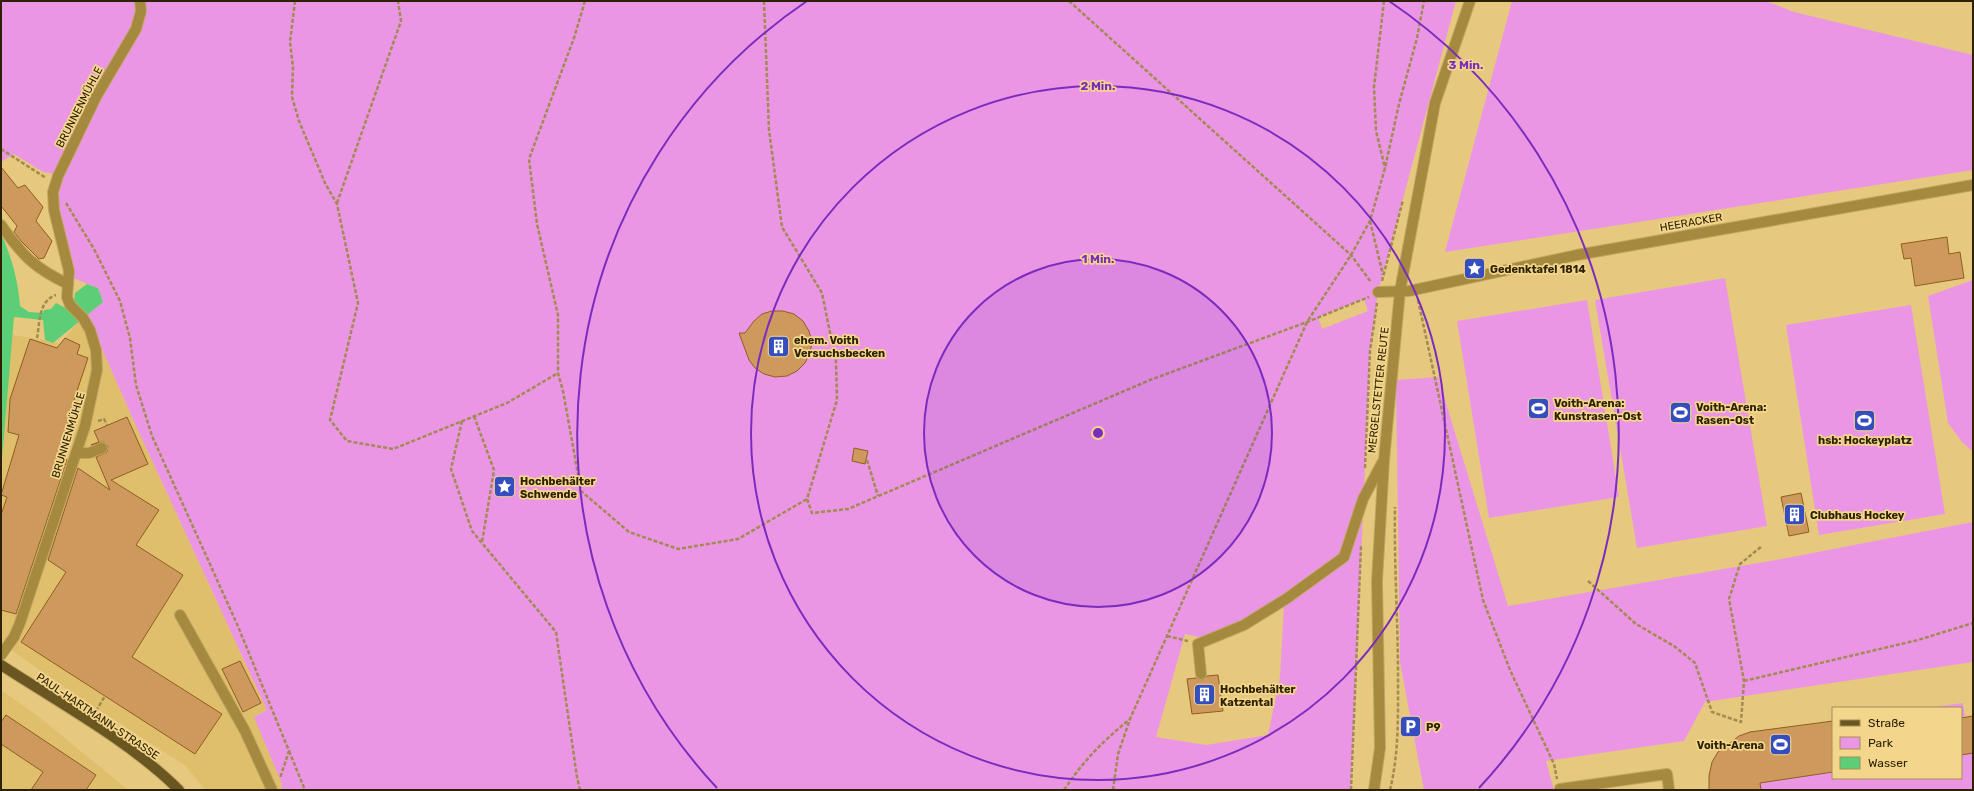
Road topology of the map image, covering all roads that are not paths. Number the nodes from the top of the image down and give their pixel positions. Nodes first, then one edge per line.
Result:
1 (140, 1) edge
2 (1470, 1) edge
3 (1973, 185) edge
4 (1, 226) edge
5 (67, 289) junction
6 (1400, 291) junction
7 (1378, 292) road end
8 (102, 448) dead end
9 (76, 453) junction
10 (1384, 460) junction
11 (180, 615) dead end
12 (1, 655) edge
13 (1, 665) edge
14 (1201, 674) dead end
15 (272, 789) edge
16 (1560, 789) edge
17 (179, 790) edge
18 (1374, 790) edge
19 (1669, 790) edge

1 - 5 street, BRUNNENMÜHLE
2 - 6 street, MERGELSTETTER REUTE
3 - 6 street, HEERACKER
4 - 5 street
5 - 9 street, BRUNNENMÜHLE
6 - 7 street, HEERACKER
6 - 10 street, MERGELSTETTER REUTE
8 - 9 street
9 - 12 street, BRUNNENMÜHLE
10 - 14 street
10 - 18 street, MERGELSTETTER REUTE
11 - 15 street
13 - 17 main road, PAUL-HARTMANN-STRASSE
16 - 19 street

